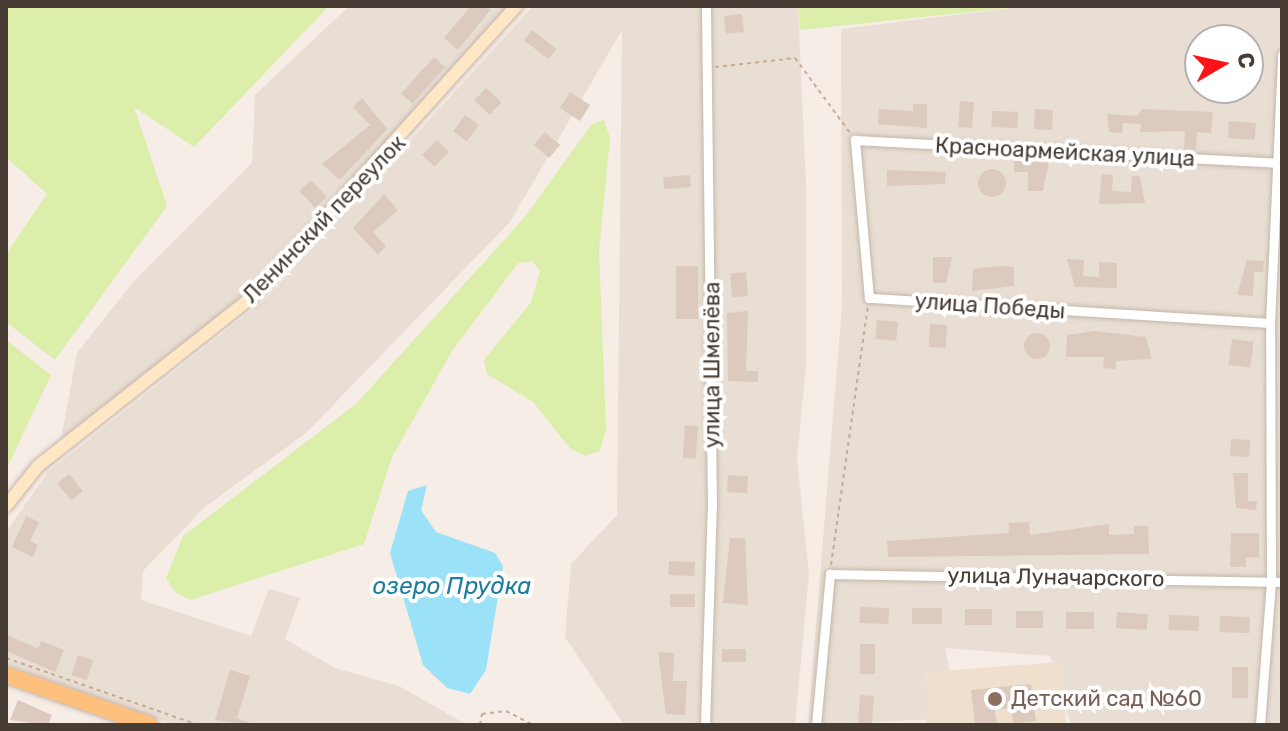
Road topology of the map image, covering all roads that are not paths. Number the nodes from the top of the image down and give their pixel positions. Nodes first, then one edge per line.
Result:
1 (516, 6) edge
2 (706, 6) edge
3 (1282, 54) edge
4 (1276, 163) junction
5 (1279, 192) edge
6 (869, 298) joint
7 (1282, 319) edge
8 (1270, 321) junction
9 (6, 506) edge
10 (1276, 581) edge
11 (6, 675) edge
12 (150, 725) edge
13 (705, 725) edge
14 (816, 725) edge
15 (1260, 725) edge

1 - 9 main road, Ленинский переулок
2 - 13 street, улица Шмелёва
3 - 4 street
4 - 5 street
4 - 6 street, Красноармейская улица
5 - 8 street
6 - 8 street, улица Победы
7 - 8 street, улица Победы
8 - 10 street
10 - 14 street, улица Луначарского
10 - 15 street
11 - 12 highway

